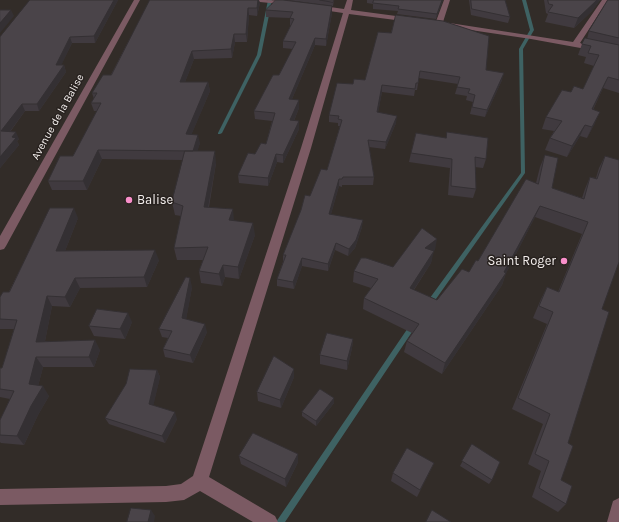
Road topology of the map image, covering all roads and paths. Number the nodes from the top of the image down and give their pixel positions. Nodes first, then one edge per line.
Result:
1 (137, 0) edge
2 (260, 0) edge
3 (264, 0) edge
4 (447, 0) edge
5 (606, 0) edge
6 (295, 4) edge
7 (309, 6) edge
8 (348, 6) edge
9 (416, 21) edge
10 (432, 23) edge
11 (439, 24) junction
12 (576, 43) junction
13 (619, 54) edge
14 (0, 246) edge
15 (200, 481) junction
16 (0, 497) edge
17 (619, 507) edge
18 (263, 518) edge
19 (616, 522) edge

1 - 14 street, Avenue de la Balise
2 - 3 street
3 - 6 street
4 - 11 street
5 - 12 street
7 - 8 street
8 - 9 street
8 - 15 street
10 - 11 street
11 - 12 street
12 - 13 street
15 - 16 street
15 - 18 street
17 - 19 street

